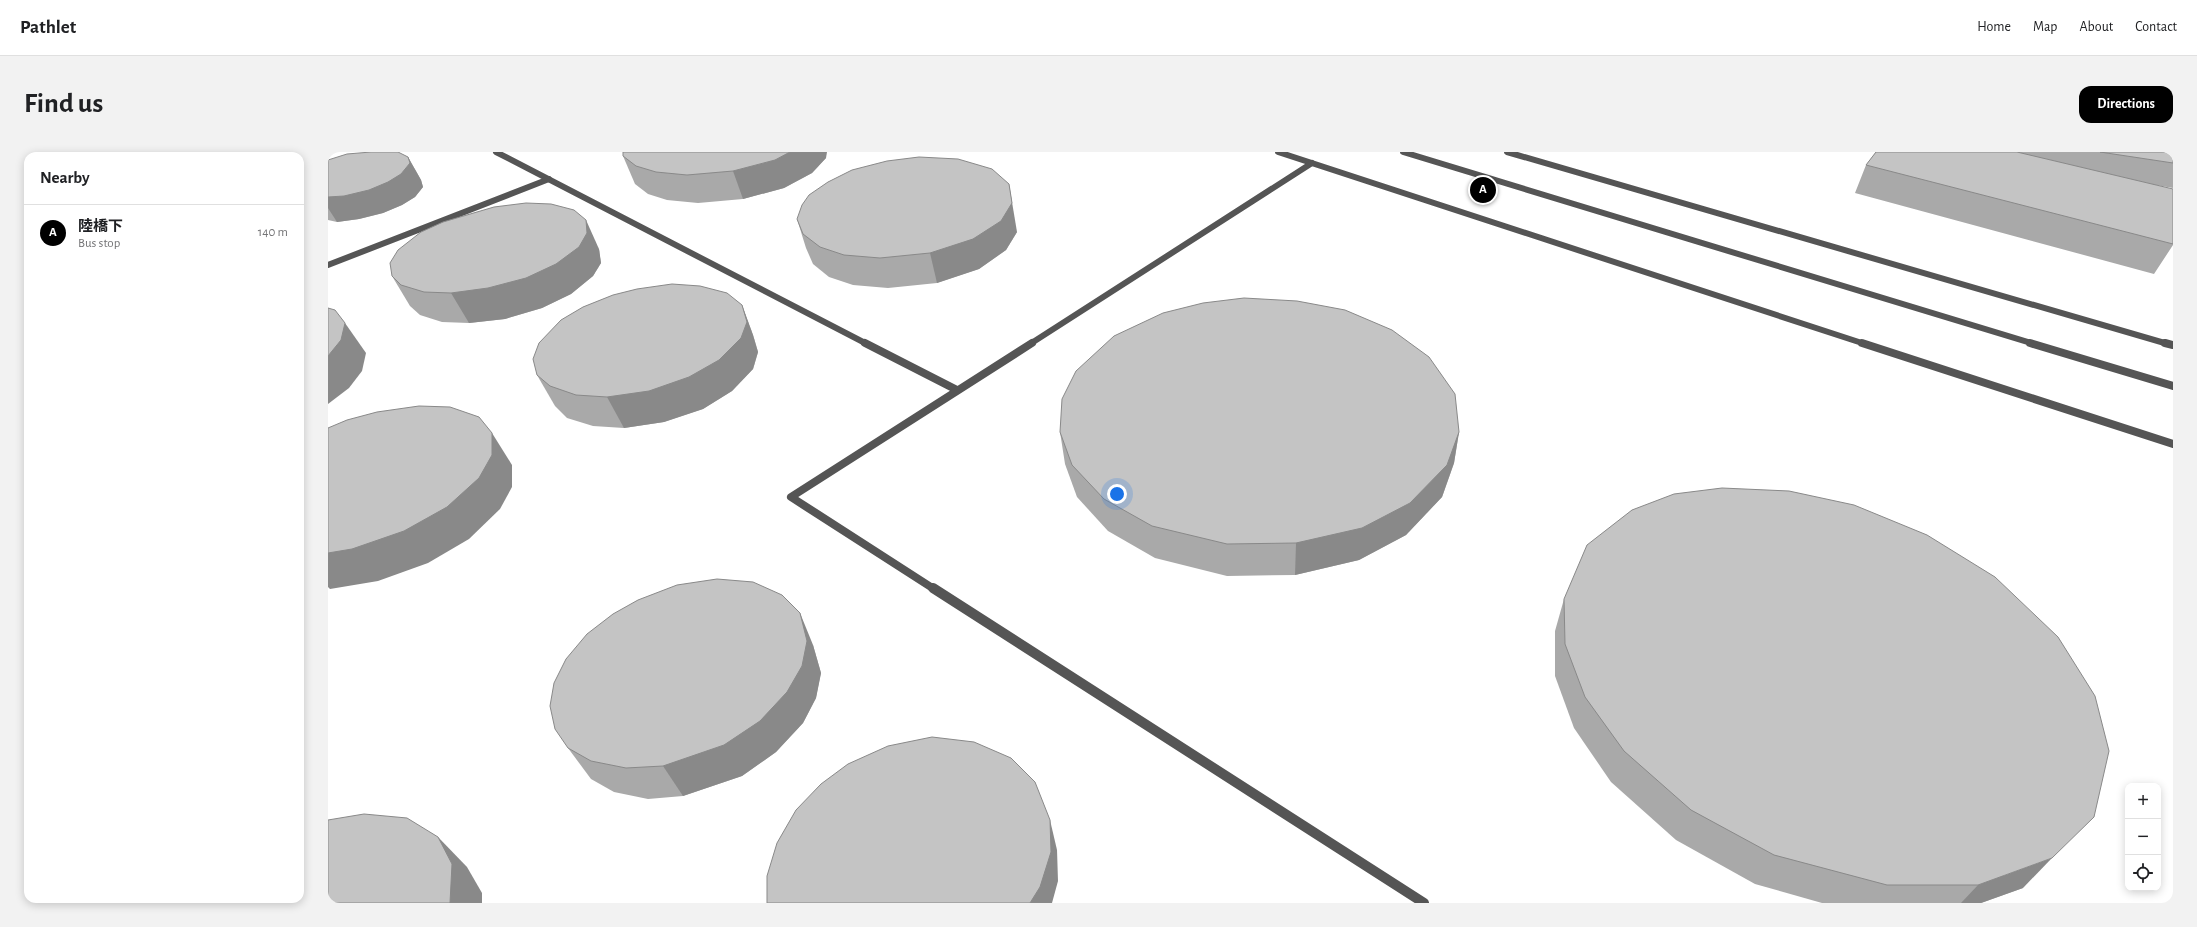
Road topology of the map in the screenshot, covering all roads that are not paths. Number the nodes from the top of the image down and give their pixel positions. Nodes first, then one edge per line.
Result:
1 (496, 152) edge
2 (1278, 152) edge
3 (1404, 152) edge
4 (1507, 152) edge
5 (1312, 163) junction
6 (549, 179) junction
7 (328, 265) edge
8 (2173, 345) edge
9 (2173, 386) edge
10 (957, 390) junction
11 (2173, 444) edge
12 (1424, 903) edge

1 - 6 street
2 - 5 street
3 - 9 street
4 - 8 street
5 - 10 street
5 - 11 street
6 - 7 street
6 - 10 street
10 - 12 street

